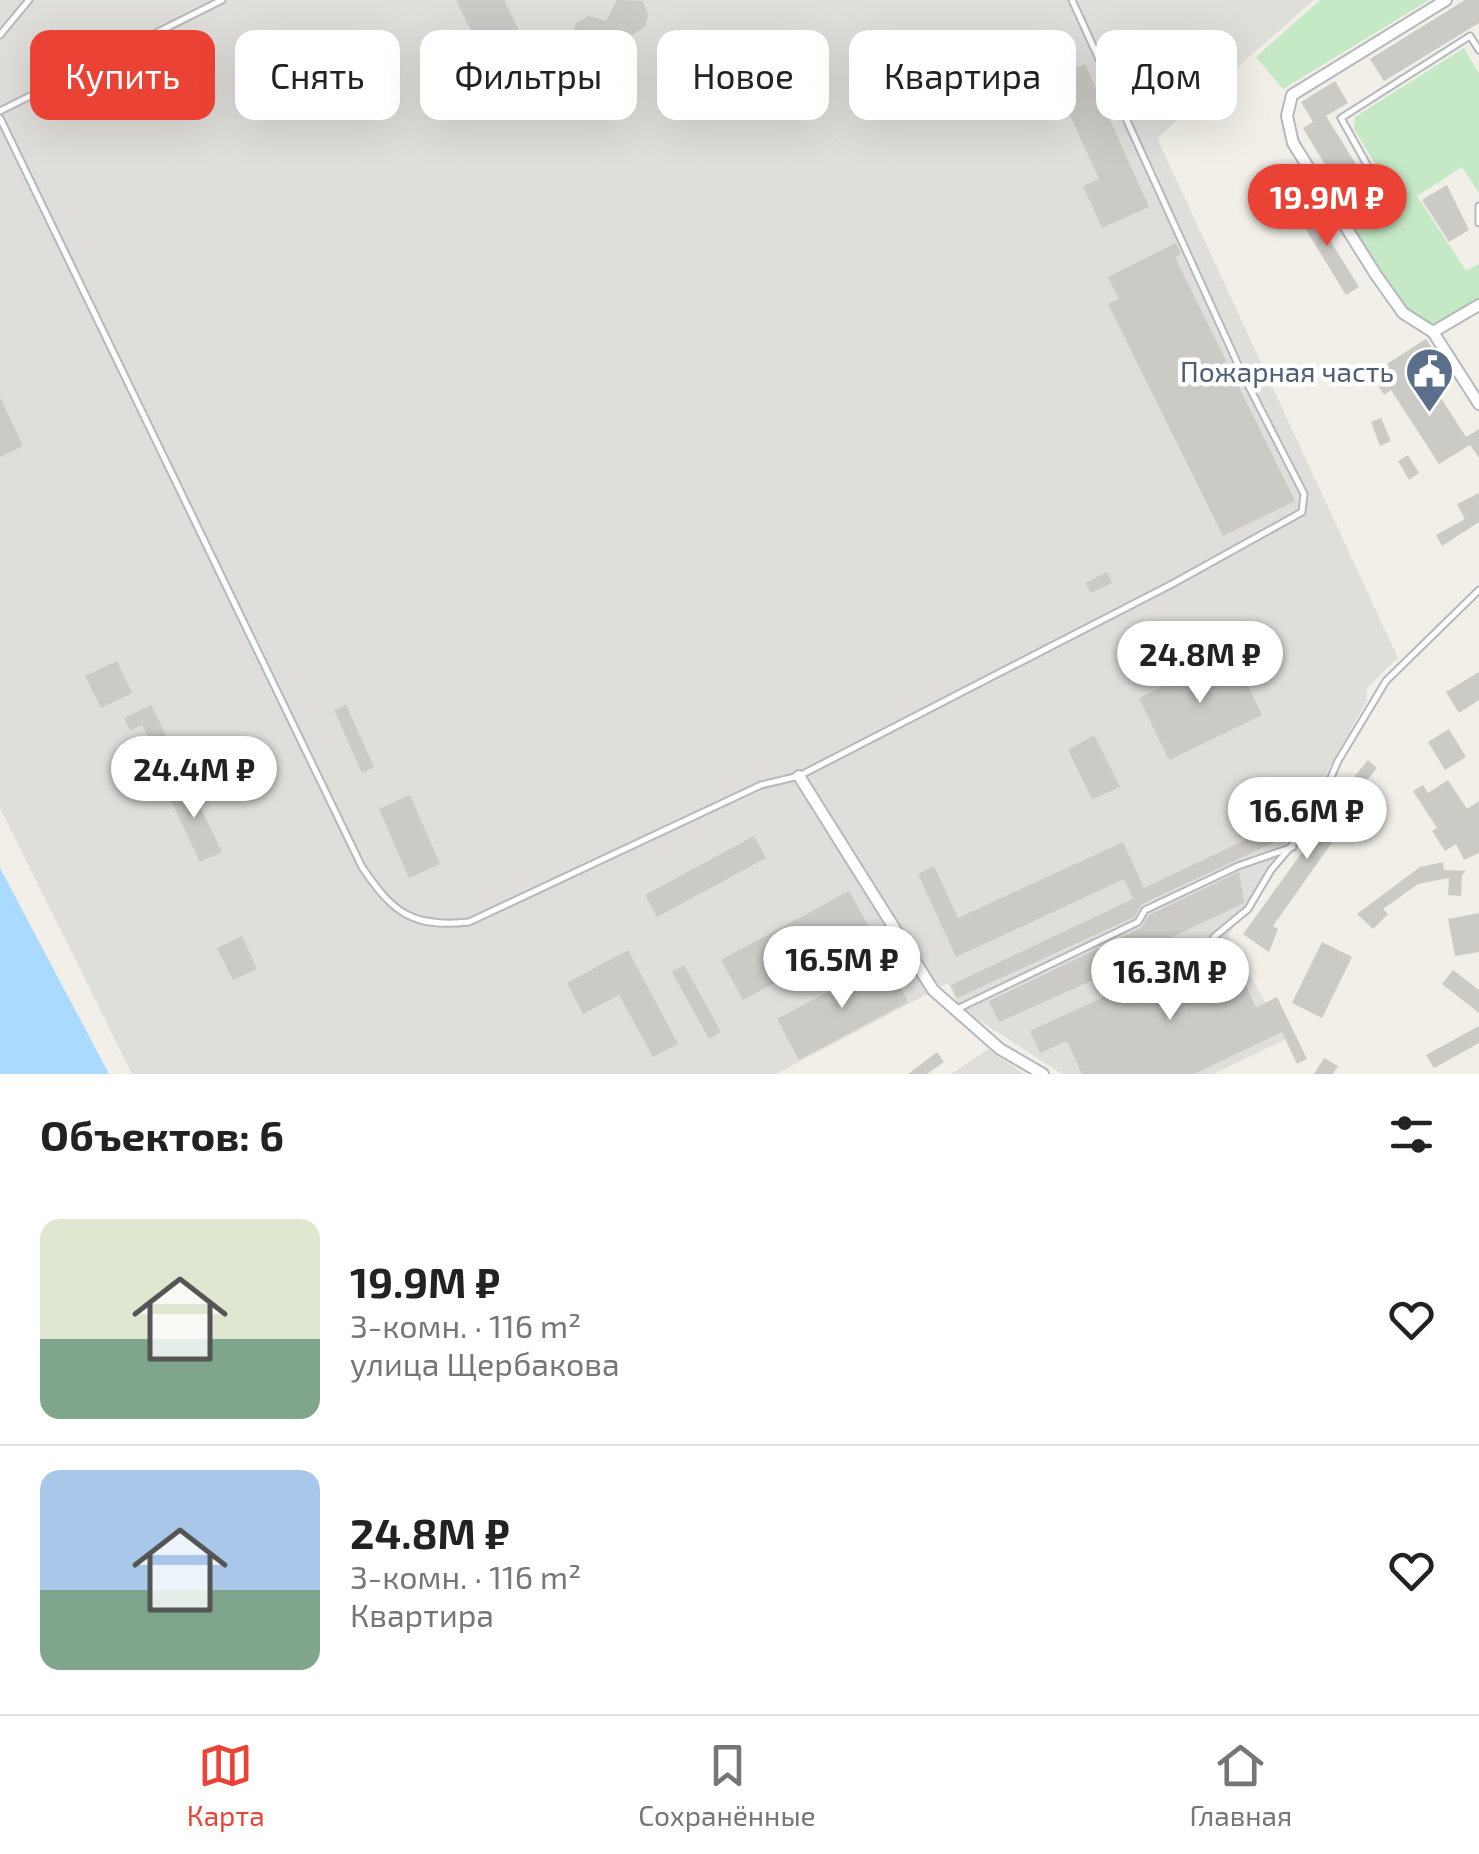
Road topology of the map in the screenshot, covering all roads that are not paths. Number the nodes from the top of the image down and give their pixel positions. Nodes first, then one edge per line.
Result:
1 (29, 0) edge
2 (222, 0) edge
3 (1072, 0) edge
4 (1446, 0) edge
5 (0, 35) edge
6 (1479, 50) edge
7 (0, 114) edge
8 (1326, 198) junction
9 (1479, 206) edge
10 (1479, 223) edge
11 (1479, 305) edge
12 (1433, 332) junction
13 (1479, 404) edge
14 (1479, 590) edge
15 (798, 776) junction
16 (1296, 846) junction
17 (1214, 936) dead end
18 (955, 1011) junction
19 (1043, 1074) edge

1 - 5 lane
2 - 7 lane
3 - 15 lane
4 - 8 street
6 - 8 lane
7 - 15 lane
8 - 12 street
9 - 10 lane
11 - 12 street
12 - 13 street
14 - 16 lane
15 - 18 street
16 - 17 lane
16 - 18 lane
18 - 19 street

